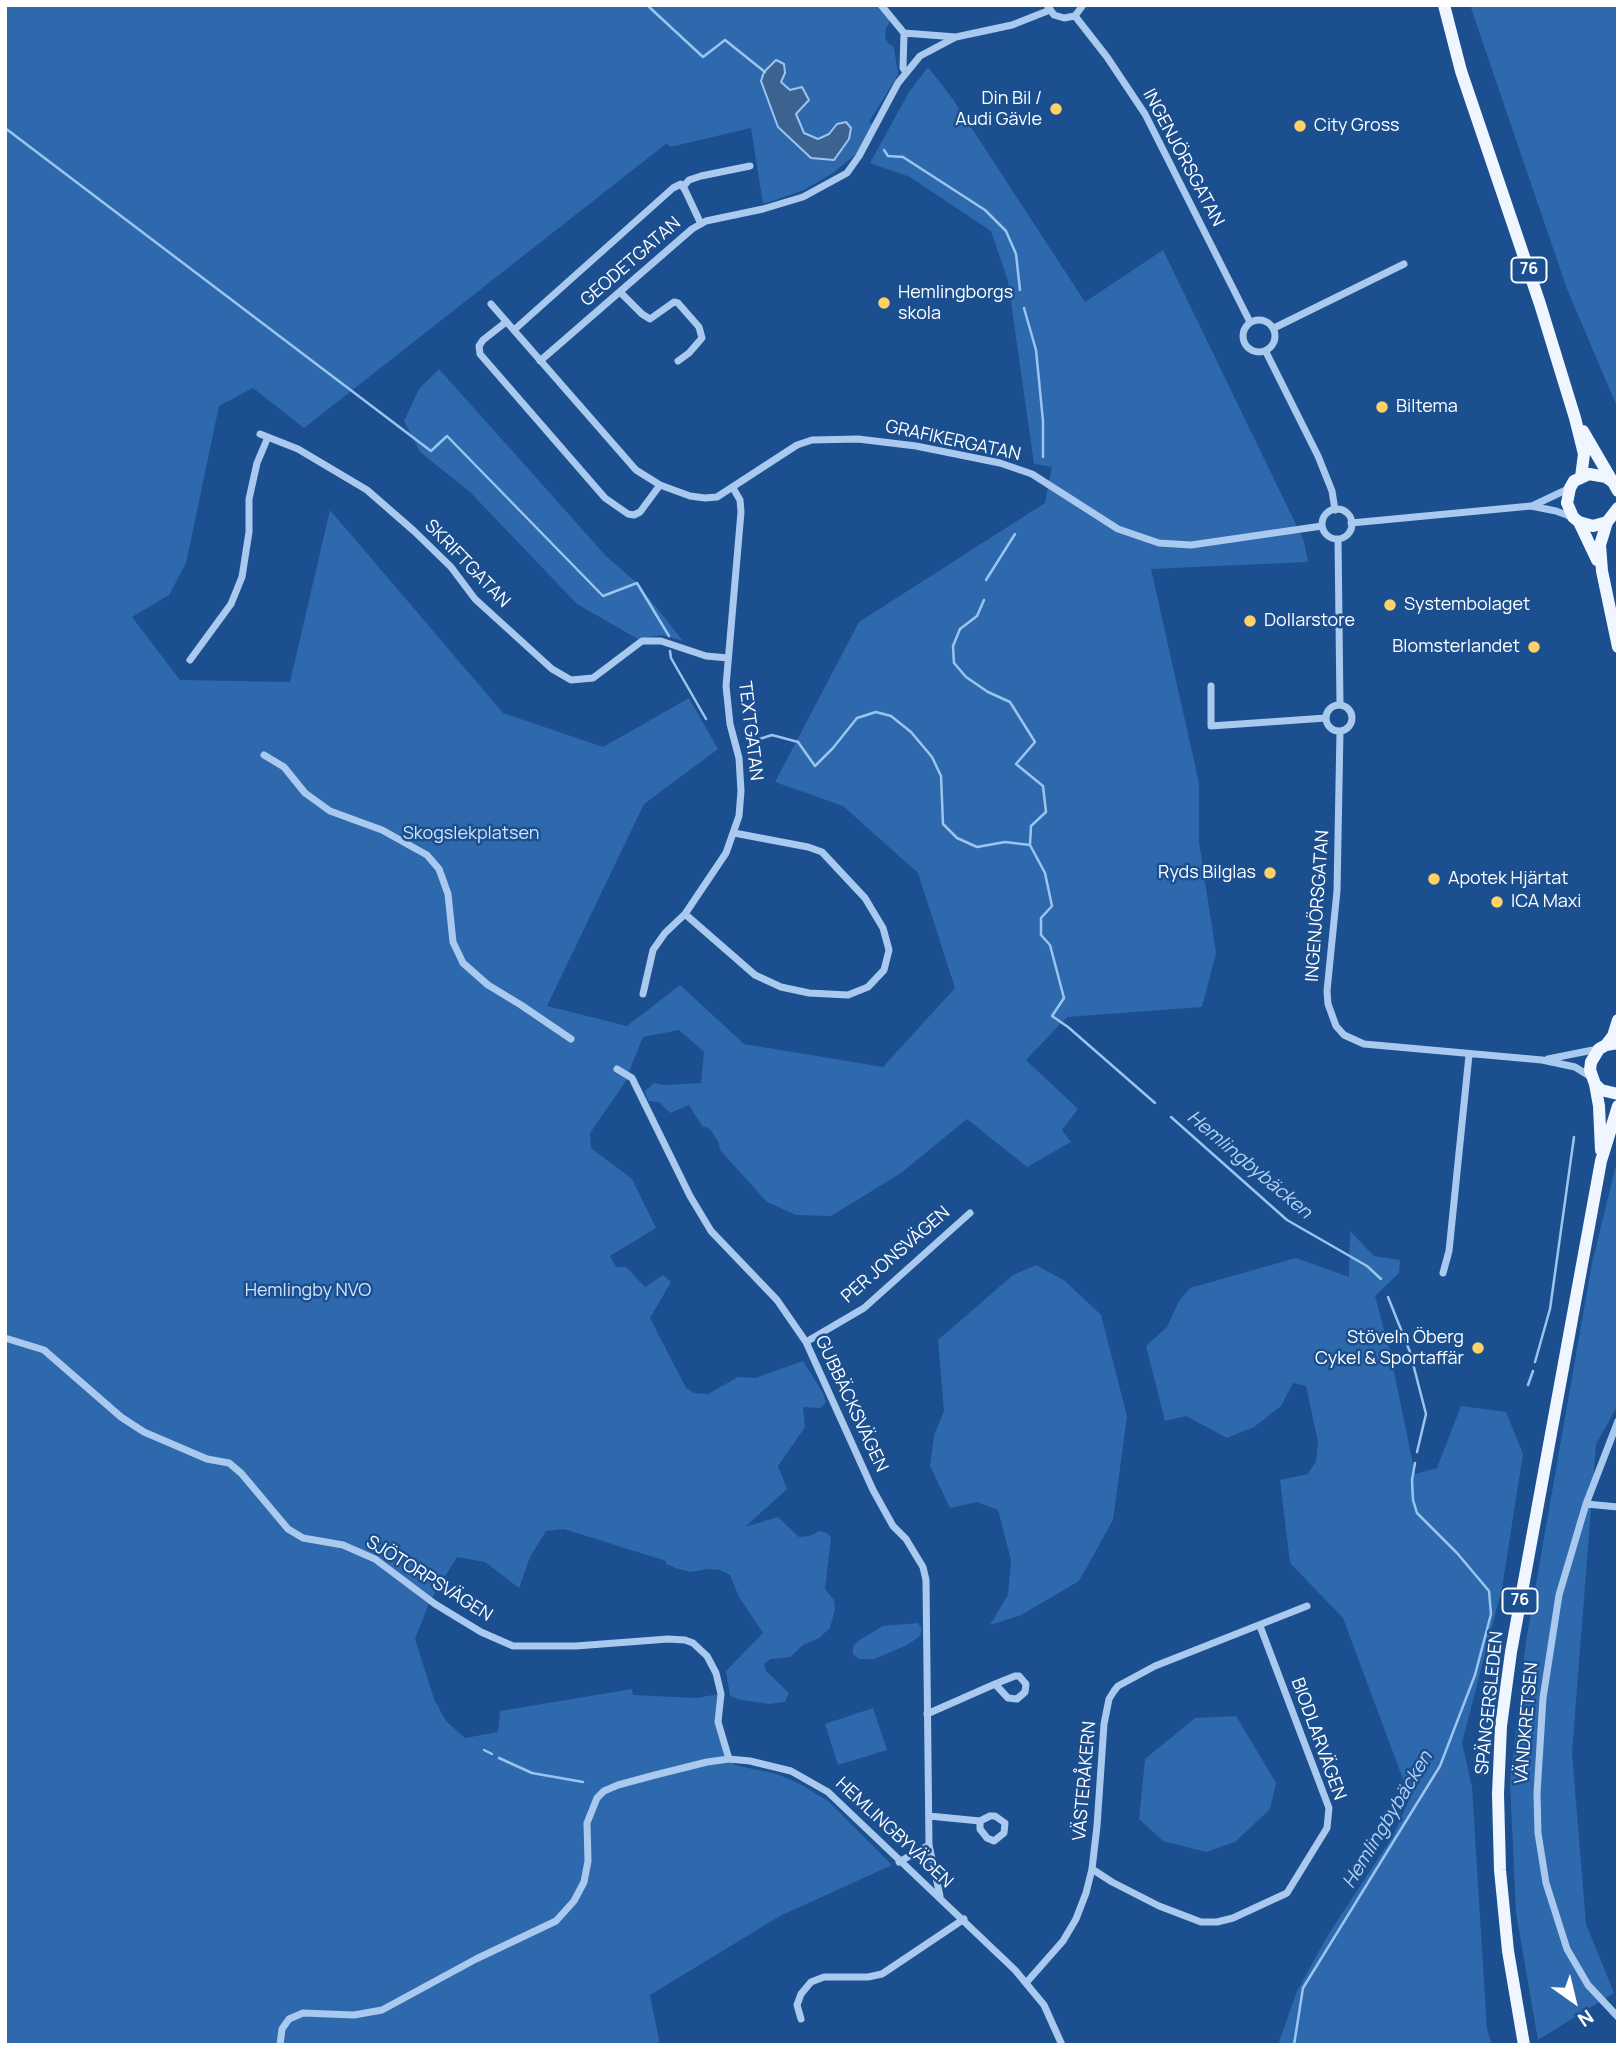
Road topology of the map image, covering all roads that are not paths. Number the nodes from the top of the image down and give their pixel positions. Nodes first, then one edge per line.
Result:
1 (881, 5) edge
2 (1083, 5) edge
3 (1447, 5) edge
4 (1049, 8) edge
5 (1075, 16) junction
6 (904, 33) junction
7 (956, 37) junction
8 (906, 72) junction
9 (750, 166) dead end
10 (683, 187) junction
11 (701, 224) junction
12 (1404, 264) dead end
13 (620, 292) junction
14 (491, 304) dead end
15 (506, 322) junction
16 (1250, 322) junction
17 (1274, 328) junction
18 (514, 330) junction
19 (1266, 352) junction
20 (540, 361) junction
21 (678, 361) dead end
22 (1575, 418) junction
23 (1581, 477) junction
24 (660, 485) junction
25 (1615, 487) edge
26 (733, 488) junction
27 (1570, 488) junction
28 (1531, 506) junction
29 (1618, 508) edge
30 (1335, 510) junction
31 (1576, 520) junction
32 (1607, 522) junction
33 (1352, 523) junction
34 (1322, 526) junction
35 (1338, 539) junction
36 (1602, 571) junction
37 (1618, 647) edge
38 (728, 658) junction
39 (190, 660) dead end
40 (1211, 687) dead end
41 (1340, 705) junction
42 (1326, 718) junction
43 (1340, 731) junction
44 (264, 755) dead end
45 (734, 834) junction
46 (685, 914) junction
47 (643, 994) dead end
48 (1618, 1020) edge
49 (571, 1040) dead end
50 (1607, 1046) edge
51 (1469, 1055) junction
52 (1542, 1060) junction
53 (617, 1069) dead end
54 (1593, 1081) junction
55 (1618, 1094) edge
56 (1618, 1106) edge
57 (1601, 1161) junction
58 (970, 1213) dead end
59 (1443, 1273) dead end
60 (5, 1338) edge
61 (806, 1342) junction
62 (1618, 1421) edge
63 (1586, 1504) junction
64 (1618, 1507) edge
65 (1307, 1606) dead end
66 (1260, 1626) junction
67 (995, 1684) dead end
68 (926, 1714) junction
69 (729, 1759) junction
70 (929, 1816) junction
71 (980, 1821) dead end
72 (929, 1845) junction
73 (899, 1862) junction
74 (1092, 1869) junction
75 (940, 1897) junction
76 (964, 1919) junction
77 (1026, 1983) junction
78 (1618, 2017) edge
79 (801, 2019) dead end
80 (280, 2045) edge
81 (1062, 2045) edge
82 (1524, 2045) edge

1 - 6 street
2 - 5 street
3 - 22 main road, 76
4 - 5 street
4 - 7 street, GEODETGATAN
5 - 16 street, INGENJÖRSGATAN
6 - 7 street
6 - 8 street
7 - 8 street, GEODETGATAN
8 - 11 street, GEODETGATAN
9 - 10 street
10 - 11 street
10 - 18 street
11 - 13 street, GEODETGATAN
12 - 17 street
13 - 20 street, GEODETGATAN
13 - 21 street
14 - 15 street, GRAFIKERGATAN
15 - 18 street, GRAFIKERGATAN
15 - 24 street
16 - 17 street
16 - 19 street
17 - 19 street
18 - 20 street, GRAFIKERGATAN
19 - 30 street
20 - 24 street, GRAFIKERGATAN
22 - 23 main road, 76
22 - 25 main road, 76
23 - 25 main road
23 - 27 main road
24 - 26 street, GRAFIKERGATAN
26 - 34 street, GRAFIKERGATAN
26 - 38 street, TEXTGATAN
27 - 28 street
27 - 31 main road
28 - 31 street
28 - 33 street
29 - 32 main road
30 - 33 street
30 - 34 street
31 - 32 main road
31 - 36 main road
32 - 36 main road
33 - 35 street
34 - 35 street
35 - 41 street, INGENJÖRSGATAN
36 - 37 main road
38 - 39 street, SKRIFTGATAN
38 - 45 street, TEXTGATAN
40 - 42 street
41 - 42 street
41 - 43 street, INGENJÖRSGATAN
42 - 43 street
43 - 51 street, INGENJÖRSGATAN
44 - 49 street
45 - 46 street, TEXTGATAN
45 - 46 street
46 - 47 street, TEXTGATAN
48 - 50 main road, SPÄNGERSLEDEN
50 - 52 street, INGENJÖRSGATAN
50 - 54 main road, SPÄNGERSLEDEN
51 - 52 street, INGENJÖRSGATAN
51 - 59 street
52 - 54 street, INGENJÖRSGATAN
53 - 61 street, GUBBÄCKSVÄGEN
54 - 55 main road
54 - 57 main road, SPÄNGERSLEDEN / 76
56 - 57 main road, SPÄNGERSLEDEN / 76
57 - 82 main road, SPÄNGERSLEDEN / 76
58 - 61 street, PER JONSVÄGEN
60 - 69 street, SJÖTORPSVÄGEN
61 - 68 street, GUBBÄCKSVÄGEN
62 - 63 street, VÄNDKRETSEN
63 - 64 street
63 - 78 street, VÄNDKRETSEN
65 - 66 street, VÄSTERÅKERN
66 - 74 street, VÄSTERÅKERN
66 - 74 street, BIODLARVÄGEN
67 - 68 street
68 - 70 street, GUBBÄCKSVÄGEN
69 - 73 street, HEMLINGBYVÄGEN
69 - 80 street, HEMLINGBYVÄGEN
70 - 71 street
70 - 72 street, GUBBÄCKSVÄGEN
72 - 73 street
72 - 75 street, GUBBÄCKSVÄGEN
73 - 75 street, HEMLINGBYVÄGEN
74 - 77 street, VÄSTERÅKERN
75 - 76 street, HEMLINGBYVÄGEN
76 - 77 street, HEMLINGBYVÄGEN
76 - 79 street
77 - 81 street, HEMLINGBYVÄGEN

